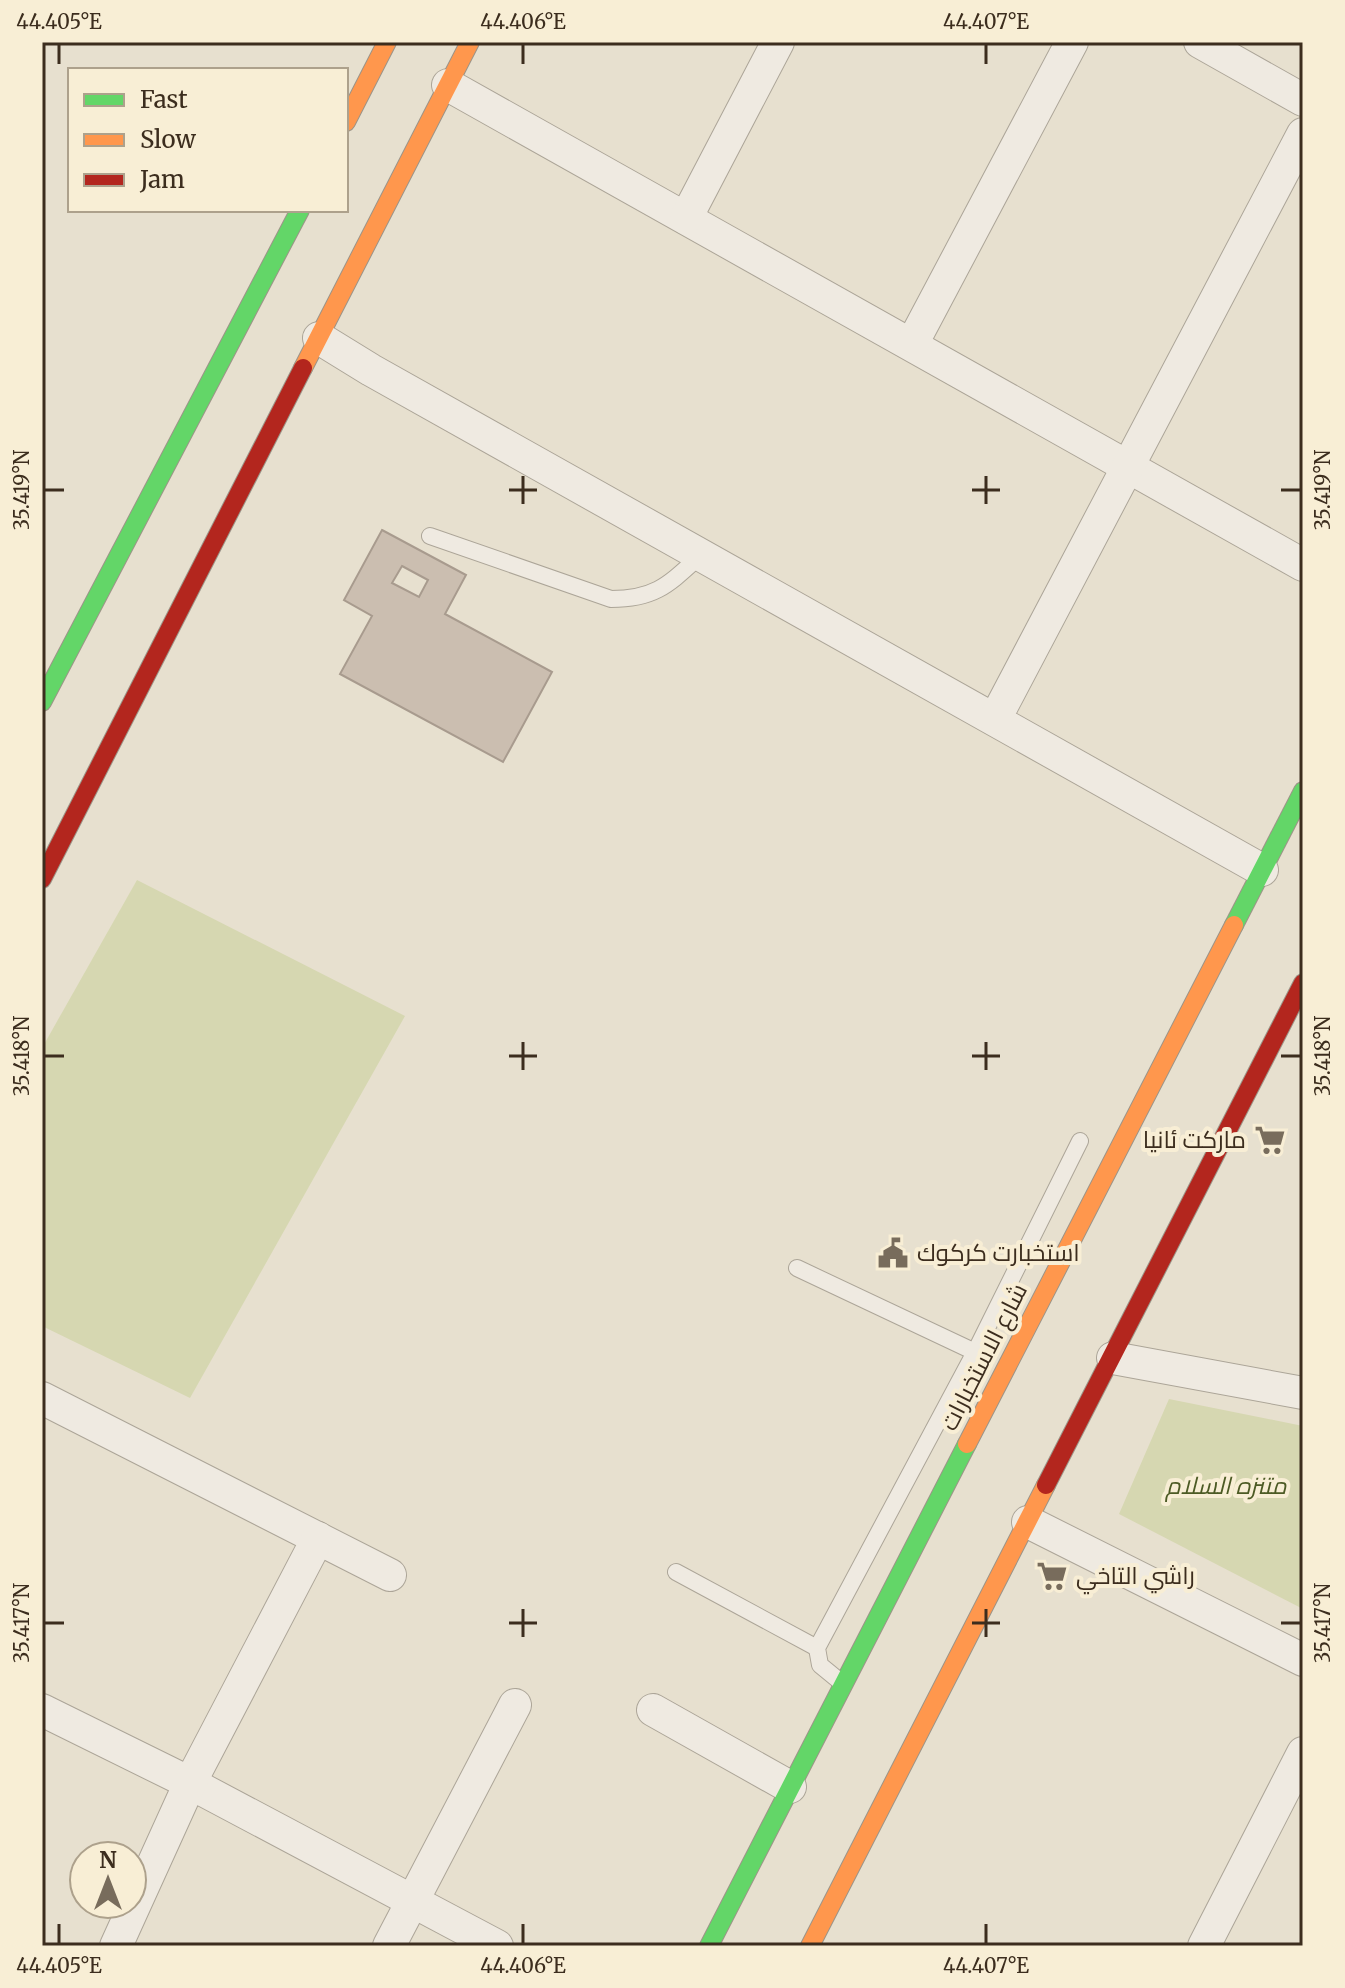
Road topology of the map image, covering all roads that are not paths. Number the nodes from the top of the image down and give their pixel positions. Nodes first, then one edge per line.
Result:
1 (387, 42) edge
2 (470, 42) edge
3 (778, 42) edge
4 (1072, 42) edge
5 (1200, 42) edge
6 (448, 85) junction
7 (1303, 100) edge
8 (348, 118) edge
9 (1303, 134) edge
10 (299, 212) edge
11 (686, 218) junction
12 (319, 338) junction
13 (912, 344) junction
14 (1128, 466) junction
15 (430, 536) dead end
16 (701, 555) junction
17 (1303, 565) edge
18 (42, 702) edge
19 (995, 719) junction
20 (1303, 791) edge
21 (1262, 870) junction
22 (42, 879) edge
23 (1303, 983) edge
24 (1080, 1141) dead end
25 (797, 1268) dead end
26 (975, 1352) junction
27 (1113, 1358) junction
28 (1303, 1393) edge
29 (42, 1398) edge
30 (1028, 1522) junction
31 (318, 1538) junction
32 (676, 1572) dead end
33 (390, 1575) dead end
34 (817, 1648) junction
35 (1303, 1660) edge
36 (843, 1684) junction
37 (515, 1705) dead end
38 (42, 1710) edge
39 (653, 1710) dead end
40 (1303, 1753) edge
41 (190, 1783) junction
42 (790, 1787) junction
43 (412, 1901) junction
44 (116, 1946) edge
45 (389, 1946) edge
46 (497, 1946) edge
47 (709, 1946) edge
48 (810, 1946) edge
49 (1204, 1946) edge

1 - 8 main road
2 - 6 main road
3 - 11 street
4 - 13 street
5 - 7 street
6 - 11 street
6 - 12 main road
9 - 14 street
10 - 18 main road
11 - 13 street
12 - 16 street
12 - 22 main road
13 - 14 street
14 - 17 street
14 - 19 street
15 - 16 lane
16 - 19 street
19 - 21 street
20 - 21 main road, شارع الاستخبارات
21 - 36 main road, شارع الاستخبارات
23 - 27 main road
24 - 26 lane
25 - 26 lane
26 - 34 lane
27 - 28 street
27 - 30 main road
29 - 31 street
30 - 35 street
30 - 48 main road
31 - 33 street
31 - 41 street
32 - 34 lane
34 - 36 lane
36 - 42 main road, شارع الاستخبارات
37 - 43 street
38 - 41 street
39 - 42 street
40 - 49 street
41 - 43 street
41 - 44 street
42 - 47 main road, شارع الاستخبارات
43 - 45 street
43 - 46 street

